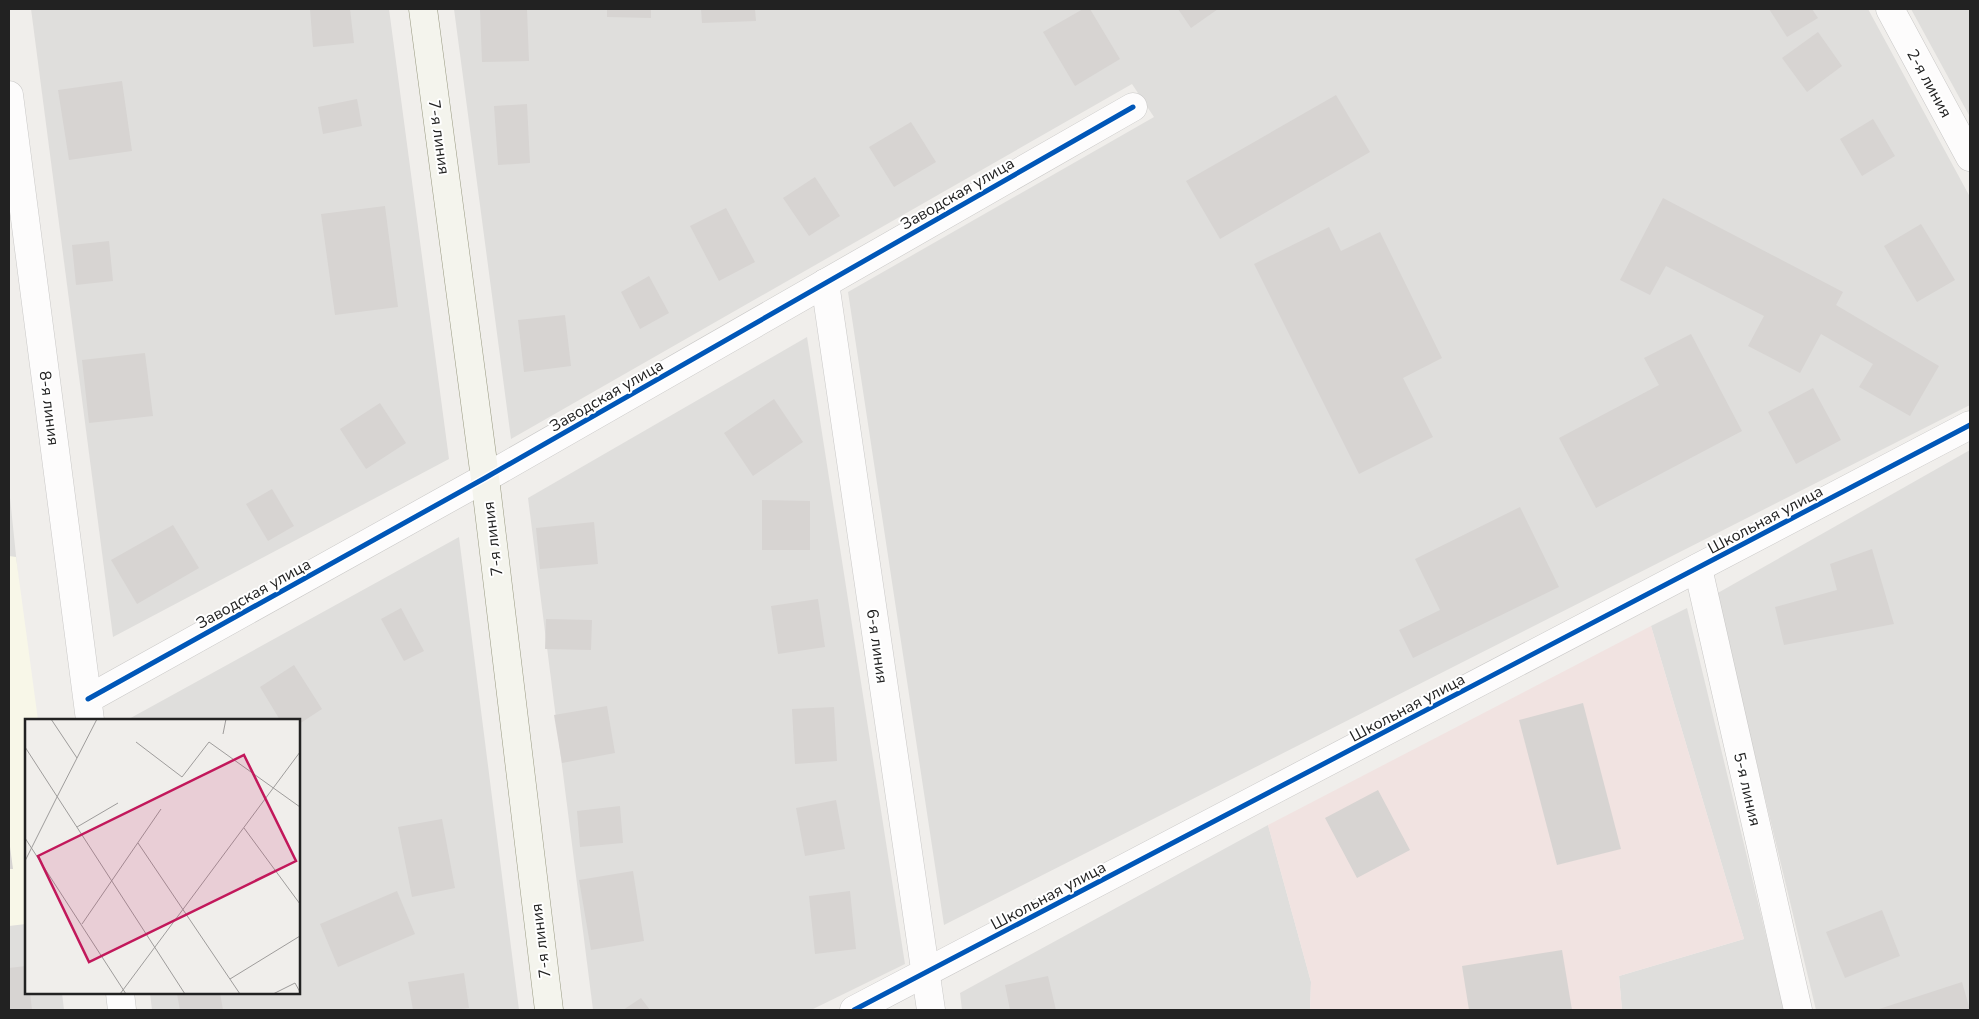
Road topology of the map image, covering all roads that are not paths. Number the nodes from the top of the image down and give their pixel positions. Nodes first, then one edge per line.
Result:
1 (423, 9) edge
2 (1890, 9) edge
3 (9, 95) edge
4 (1133, 107) dead end
5 (1970, 157) edge
6 (825, 283) junction
7 (1970, 424) edge
8 (485, 478) junction
9 (1698, 568) junction
10 (89, 710) edge
11 (926, 972) junction
12 (120, 994) edge
13 (122, 1010) edge
14 (549, 1010) edge
15 (854, 1010) edge
16 (932, 1010) edge
17 (1798, 1010) edge

1 - 8 main road, 7-я линия
2 - 5 street, 2-я линия
3 - 10 street, 8-я линия
4 - 6 street, Заводская улица
6 - 8 street, Заводская улица
6 - 11 street, 6-я линия
7 - 9 street, Школьная улица
8 - 10 street, Заводская улица
8 - 14 main road, 7-я линия
9 - 11 street, Школьная улица
9 - 17 street, 5-я линия
11 - 15 street, Школьная улица
11 - 16 street, 6-я линия
12 - 13 street

